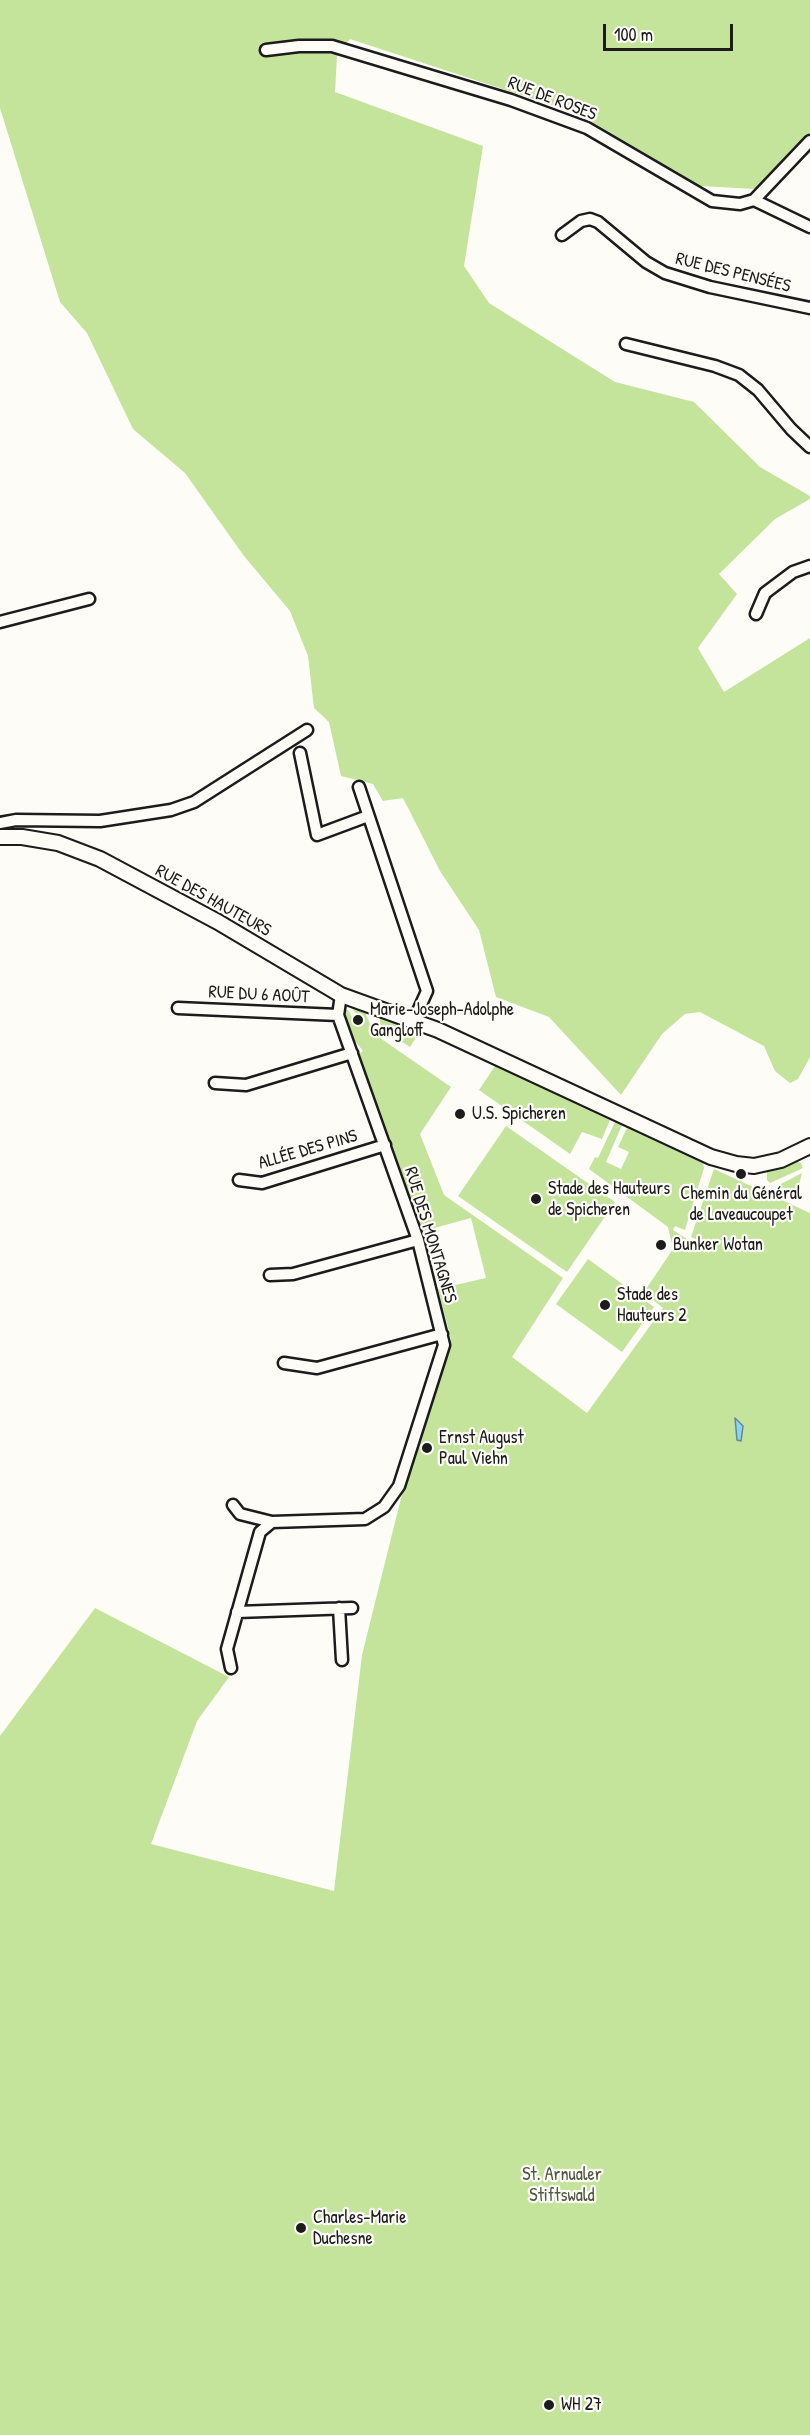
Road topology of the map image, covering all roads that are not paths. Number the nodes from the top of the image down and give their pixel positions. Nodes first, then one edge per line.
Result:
1 (266, 51) dead end
2 (810, 141) edge
3 (754, 201) junction
4 (810, 227) edge
5 (562, 235) dead end
6 (810, 308) edge
7 (626, 344) dead end
8 (810, 447) edge
9 (810, 566) edge
10 (89, 599) dead end
11 (756, 614) dead end
12 (0, 622) edge
13 (307, 730) dead end
14 (300, 753) dead end
15 (359, 787) dead end
16 (369, 816) junction
17 (0, 823) edge
18 (0, 837) edge
19 (341, 994) junction
20 (178, 1008) dead end
21 (338, 1015) junction
22 (408, 1018) junction
23 (352, 1053) junction
24 (215, 1083) dead end
25 (385, 1145) junction
26 (810, 1146) edge
27 (239, 1180) dead end
28 (418, 1240) junction
29 (270, 1275) dead end
30 (442, 1334) junction
31 (284, 1363) dead end
32 (233, 1505) dead end
33 (272, 1522) junction
34 (339, 1608) junction
35 (352, 1608) dead end
36 (237, 1612) junction
37 (342, 1660) dead end
38 (231, 1668) dead end

1 - 3 street, RUE DE ROSES
2 - 3 street
3 - 4 street, RUE DE ROSES
5 - 6 street, RUE DES PENSÉES
7 - 8 street
9 - 11 street
10 - 12 street
13 - 17 street
14 - 16 street
15 - 16 street
16 - 22 street
18 - 19 street, RUE DES HAUTEURS
19 - 21 street, RUE DES MONTAGNES
19 - 22 street, RUE DES HAUTEURS
20 - 21 street, RUE DU 6 AOÛT
21 - 23 street, RUE DES MONTAGNES
22 - 26 street, RUE DES HAUTEURS
23 - 24 street
23 - 25 street, RUE DES MONTAGNES
25 - 27 street, ALLÉE DES PINS
25 - 28 street, RUE DES MONTAGNES
28 - 29 street
28 - 30 street, RUE DES MONTAGNES
30 - 31 street
30 - 33 street, RUE DES MONTAGNES
32 - 33 street, RUE DES MONTAGNES
33 - 36 street
34 - 35 street
34 - 36 street
34 - 37 street
36 - 38 street

